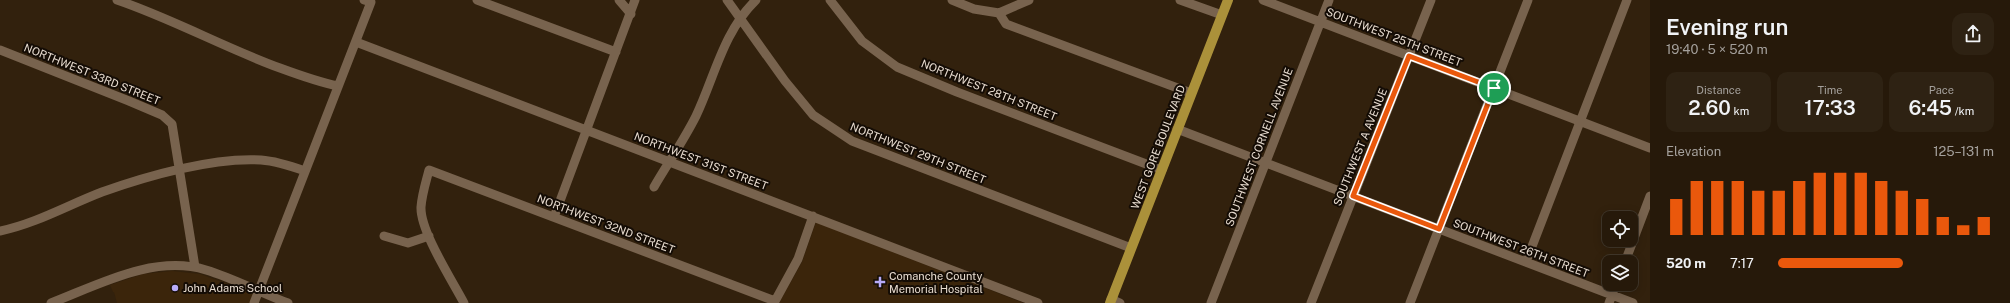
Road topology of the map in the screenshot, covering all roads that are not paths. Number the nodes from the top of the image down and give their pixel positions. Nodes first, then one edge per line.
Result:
1 (117, 0) edge
2 (477, 0) edge
3 (619, 0) edge
4 (635, 0) edge
5 (726, 0) edge
6 (756, 0) edge
7 (830, 0) edge
8 (952, 0) edge
9 (1028, 0) edge
10 (1180, 0) edge
11 (1228, 0) edge
12 (1263, 0) edge
13 (1329, 0) edge
14 (1431, 0) edge
15 (1528, 0) edge
16 (1628, 0) edge
17 (367, 1) edge
18 (999, 13) junction
19 (630, 14) junction
20 (1222, 15) junction
21 (741, 17) junction
22 (1320, 22) junction
23 (356, 42) junction
24 (0, 50) edge
25 (616, 52) junction
26 (1409, 56) junction
27 (338, 86) junction
28 (1494, 88) junction
29 (1191, 93) junction
30 (1580, 122) junction
31 (586, 129) junction
32 (1177, 129) junction
33 (1650, 148) edge
34 (668, 163) junction
35 (1266, 163) junction
36 (179, 170) junction
37 (1162, 170) junction
38 (305, 171) junction
39 (654, 187) dead end
40 (1353, 196) junction
41 (1650, 196) edge
42 (813, 216) junction
43 (554, 217) junction
44 (1439, 229) junction
45 (0, 231) edge
46 (384, 236) dead end
47 (429, 236) junction
48 (1131, 248) junction
49 (1628, 255) edge
50 (1526, 262) junction
51 (195, 267) junction
52 (258, 292) junction
53 (1610, 299) edge
54 (774, 302) edge
55 (1114, 302) edge
56 (50, 303) edge
57 (254, 303) edge
58 (288, 303) edge
59 (464, 303) edge
60 (1038, 303) edge
61 (1211, 303) edge
62 (1311, 303) edge
63 (1410, 303) edge
64 (1633, 303) edge

1 - 27 street
2 - 25 street
3 - 19 street
4 - 19 street
5 - 21 street, NORTHWEST 29TH STREET
6 - 21 street
7 - 37 street, NORTHWEST 28TH STREET
8 - 18 street
9 - 18 street
10 - 20 street
11 - 20 main road, WEST GORE BOULEVARD
12 - 22 street, SOUTHWEST 25TH STREET
13 - 22 street, SOUTHWEST CORNELL AVENUE
14 - 26 street, SOUTHWEST A AVENUE
15 - 28 street
16 - 30 street
17 - 23 street
18 - 29 street
19 - 25 street
20 - 29 main road, WEST GORE BOULEVARD
21 - 34 street
21 - 48 street, NORTHWEST 29TH STREET
22 - 26 street, SOUTHWEST 25TH STREET
22 - 35 street, SOUTHWEST CORNELL AVENUE
23 - 27 street
23 - 31 street, NORTHWEST 31ST STREET
24 - 36 street, NORTHWEST 33RD STREET
25 - 31 street
26 - 28 street, SOUTHWEST 25TH STREET
26 - 40 street, SOUTHWEST A AVENUE
27 - 38 street
28 - 30 street, SOUTHWEST 25TH STREET
28 - 44 street
29 - 32 main road, WEST GORE BOULEVARD
30 - 33 street, SOUTHWEST 25TH STREET
30 - 50 street
31 - 34 street, NORTHWEST 31ST STREET
31 - 43 street
32 - 35 street, SOUTHWEST 26TH STREET
32 - 37 main road, WEST GORE BOULEVARD
34 - 39 street
34 - 42 street, NORTHWEST 31ST STREET
35 - 40 street, SOUTHWEST 26TH STREET
35 - 61 street, SOUTHWEST CORNELL AVENUE
36 - 38 street
36 - 45 street
36 - 51 street, NORTHWEST 33RD STREET
37 - 48 main road, WEST GORE BOULEVARD
38 - 52 street
40 - 44 street, SOUTHWEST 26TH STREET
40 - 62 street, SOUTHWEST A AVENUE
41 - 49 street
42 - 54 street
42 - 60 street, NORTHWEST 31ST STREET
43 - 47 street, NORTHWEST 32ND STREET
43 - 54 street, NORTHWEST 32ND STREET
44 - 50 street, SOUTHWEST 26TH STREET
44 - 63 street
46 - 47 street
47 - 59 street
48 - 55 main road, WEST GORE BOULEVARD
50 - 53 street, SOUTHWEST 26TH STREET
51 - 52 street
51 - 56 street
52 - 57 street
52 - 58 street
53 - 64 street, SOUTHWEST 26TH STREET

